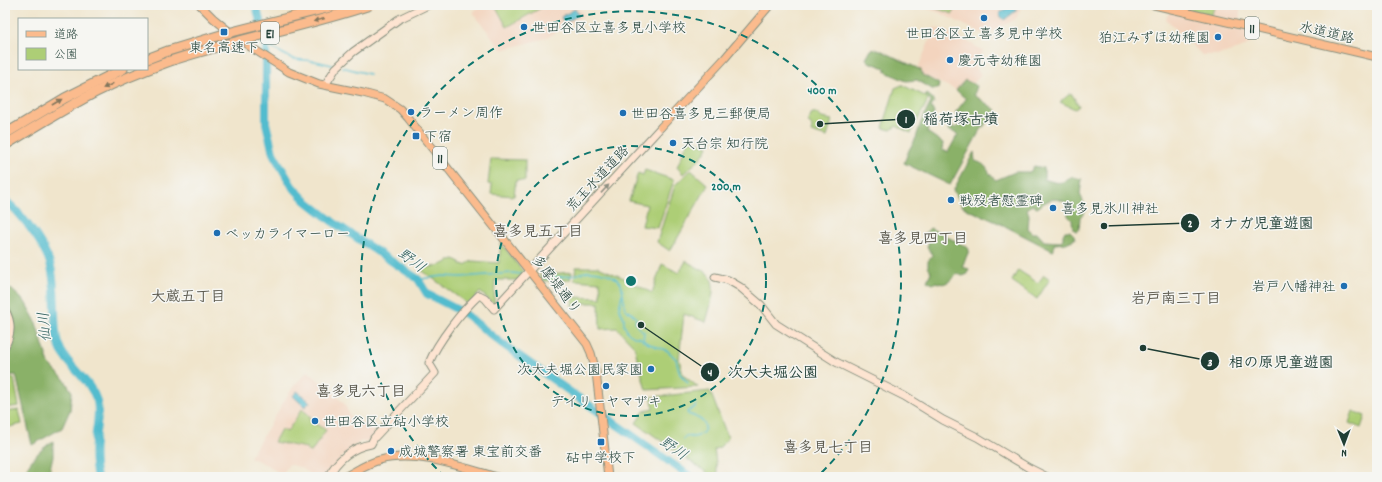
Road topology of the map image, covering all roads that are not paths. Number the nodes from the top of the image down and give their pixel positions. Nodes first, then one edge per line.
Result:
1 (200, 5) edge
2 (339, 5) edge
3 (370, 5) edge
4 (428, 5) edge
5 (770, 5) edge
6 (1154, 5) edge
7 (169, 56) junction
8 (1377, 57) edge
9 (148, 59) edge
10 (148, 66) edge
11 (121, 70) edge
12 (141, 70) edge
13 (325, 85) junction
14 (662, 127) joint
15 (5, 134) edge
16 (5, 145) edge
17 (529, 270) junction
18 (715, 277) dead end
19 (5, 310) edge
20 (5, 346) edge
21 (328, 477) edge
22 (344, 477) edge
23 (497, 477) edge
24 (608, 477) edge
25 (1047, 477) edge

1 - 13 main road, 多摩堤通り / 11
2 - 7 highway, E1, bridge
3 -> 7 highway, E1, bridge
4 - 13 street
5 - 14 main road, 荒玉水道道路
6 - 8 main road, 水道道路 / 11
7 - 9 highway, E1
7 -> 10 highway, E1
15 -> 11 highway
12 -> 16 highway, E1
13 - 17 main road, 多摩堤通り / 11
17 -> 14 street, 荒玉水道道路
17 - 21 street, 荒玉水道道路
17 - 24 main road, 多摩堤通り / 11
18 - 25 street
19 - 20 street
22 - 23 main road

